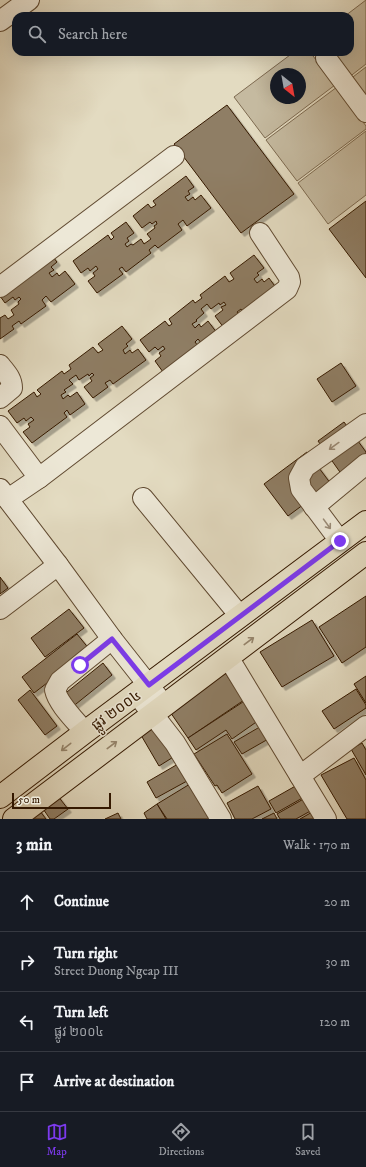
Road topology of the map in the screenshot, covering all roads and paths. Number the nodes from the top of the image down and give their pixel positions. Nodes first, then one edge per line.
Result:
1 (29, 0) edge
2 (12, 12) edge
3 (12, 12) edge
4 (0, 21) edge
5 (326, 58) dead end
6 (366, 112) edge
7 (174, 156) dead end
8 (260, 233) dead end
9 (0, 287) edge
10 (0, 365) edge
11 (0, 398) edge
12 (366, 424) edge
13 (0, 426) edge
14 (366, 464) edge
15 (39, 478) junction
16 (4, 494) edge
17 (143, 498) dead end
18 (314, 507) junction
19 (366, 522) edge
20 (340, 541) junction
21 (366, 553) edge
22 (58, 565) junction
23 (0, 609) edge
24 (240, 616) junction
25 (112, 639) junction
26 (228, 657) junction
27 (143, 689) junction
28 (159, 709) junction
29 (366, 726) edge
30 (85, 732) junction
31 (300, 776) junction
32 (0, 797) edge
33 (14, 819) edge
34 (221, 819) edge
35 (326, 819) edge

1 - 3 street
2 - 4 street
5 - 6 street
7 - 9 street
8 - 15 street
10 - 11 street
12 -> 18 street
13 - 15 street
14 - 18 street
15 - 16 street
16 - 22 street
17 - 24 street
18 -> 20 street
19 - 20 main road, ផ្លូវ ២០០៤
20 - 24 main road, ផ្លូវ ២០០៤
26 -> 21 main road, ផ្លូវ ២០០៤
22 - 23 street
22 - 25 street
24 - 27 main road, ផ្លូវ ២០០៤
25 - 27 street
25 - 30 street
26 - 28 main road, ផ្លូវ ២០០៤
26 - 31 street
27 - 28 street
27 - 30 main road, ផ្លូវ ២០០៤
33 -> 28 main road, ផ្លូវ ២០០៤
28 - 34 street
29 - 31 street
30 -> 32 main road, ផ្លូវ ២០០៤
31 - 35 street

